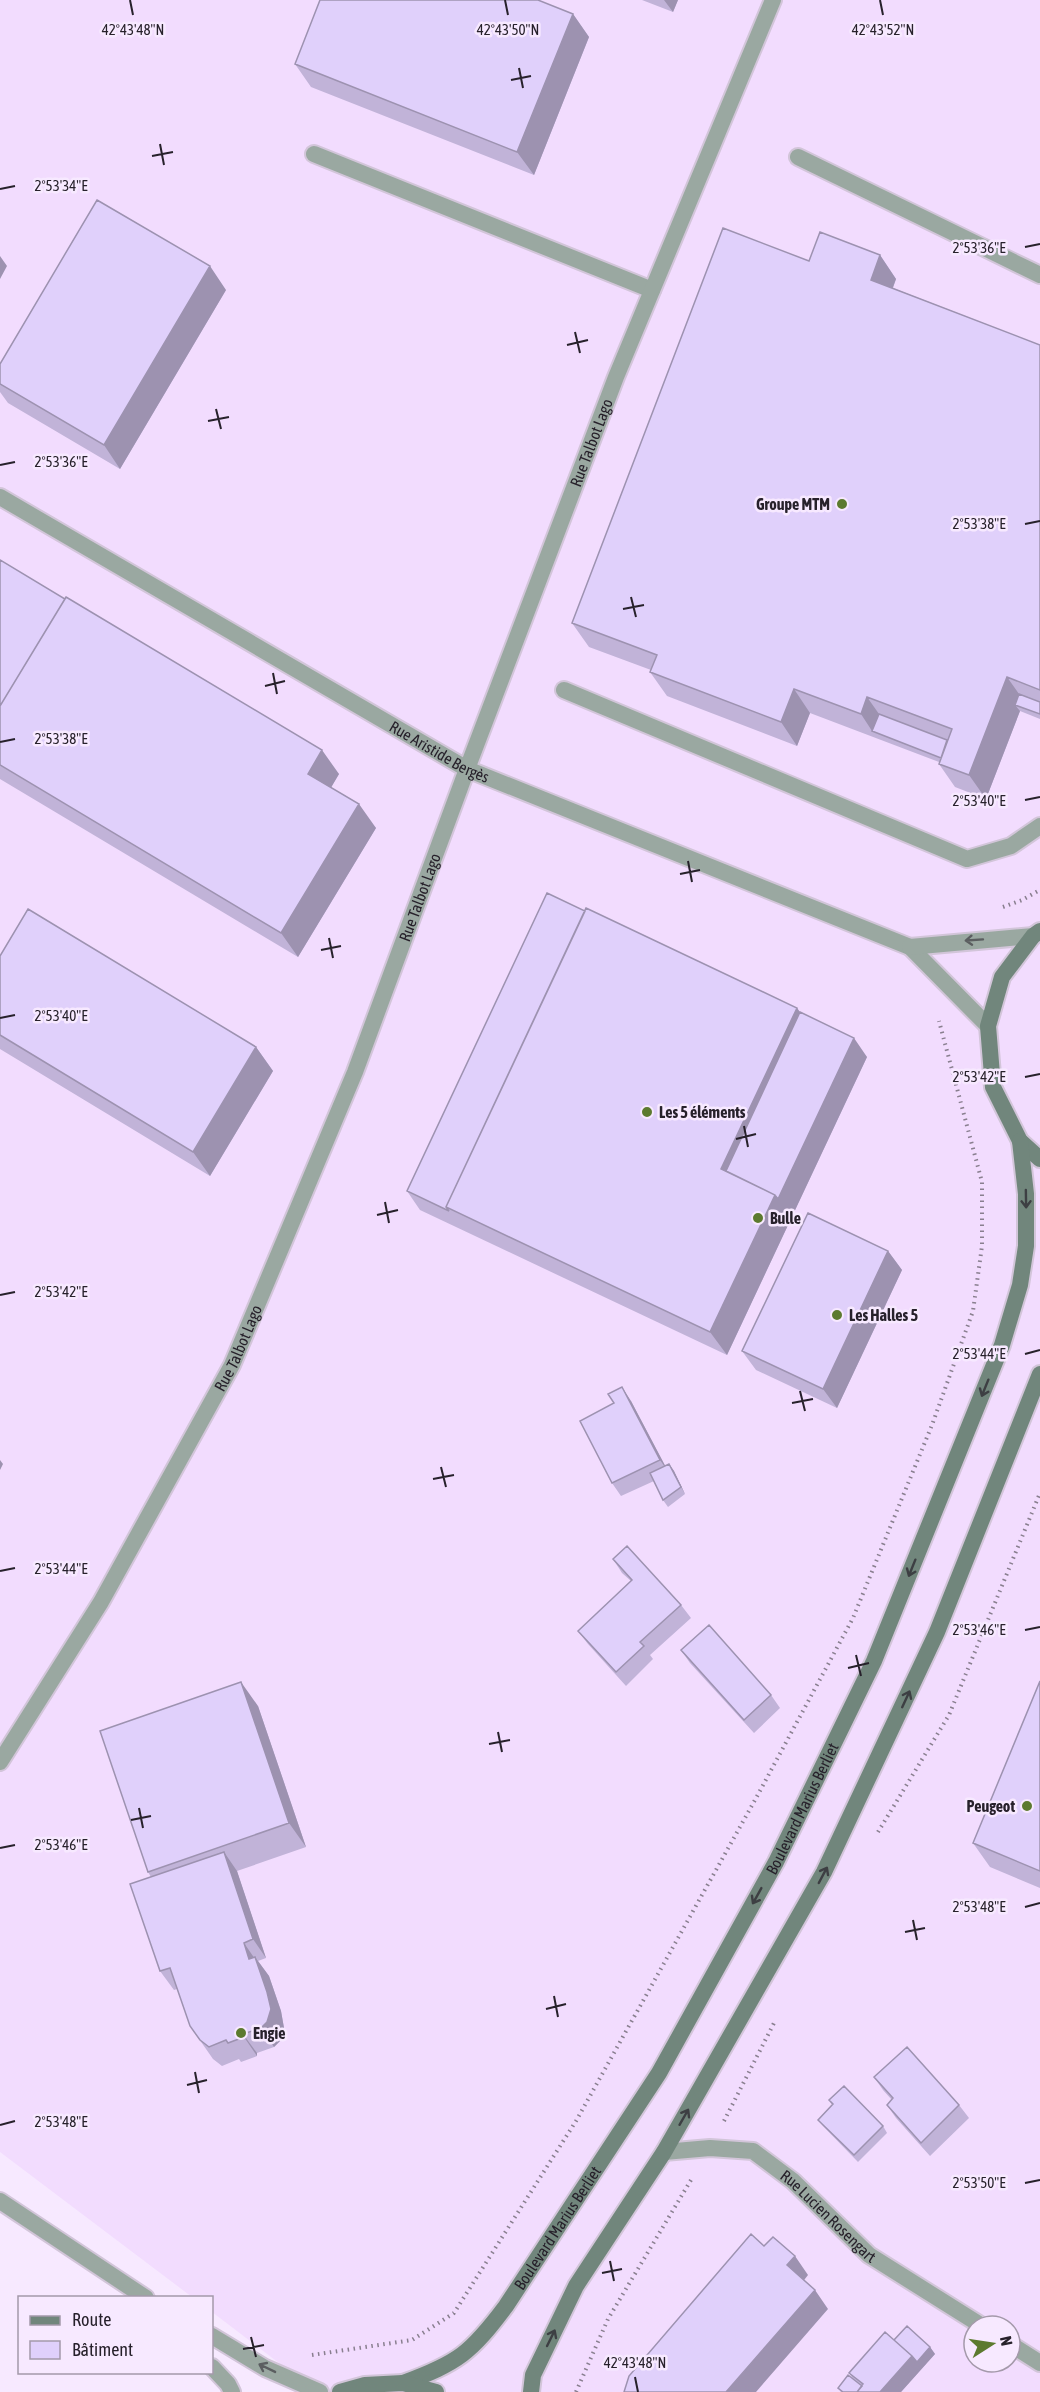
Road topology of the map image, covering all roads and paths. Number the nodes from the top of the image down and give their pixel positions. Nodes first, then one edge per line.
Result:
1 (773, 0) edge
2 (314, 154) dead end
3 (798, 157) dead end
4 (1040, 275) edge
5 (652, 290) junction
6 (0, 497) edge
7 (564, 690) dead end
8 (467, 769) junction
9 (1040, 826) edge
10 (1040, 890) edge
11 (1002, 908) dead end
12 (1036, 934) edge
13 (910, 947) junction
14 (935, 1012) dead end
15 (988, 1026) junction
16 (1020, 1141) junction
17 (1040, 1159) edge
18 (1040, 1374) edge
19 (0, 1761) edge
20 (664, 2152) junction
21 (0, 2201) edge
22 (140, 2295) edge
23 (963, 2314) edge
24 (213, 2337) edge
25 (1022, 2352) edge
26 (306, 2356) dead end
27 (1040, 2363) edge
28 (213, 2368) edge
29 (403, 2383) junction
30 (232, 2392) edge
31 (320, 2392) edge
32 (340, 2392) edge
33 (436, 2392) edge
34 (531, 2392) edge

1 - 5 street, Rue Talbot Lago
2 - 5 street
3 - 4 street
5 - 8 street, Rue Talbot Lago
6 - 8 street, Rue Aristide Bergès
7 - 9 street
8 - 13 street, Rue Aristide Bergès
8 - 19 street, Rue Talbot Lago
10 - 11 path
12 -> 13 street, Rue Aristide Bergès
12 - 15 main road
13 - 15 street, Rue Aristide Bergès
14 - 26 path
15 - 16 main road
16 - 17 main road
16 -> 29 main road, Boulevard Marius Berliet
20 -> 18 main road
20 - 23 street, Rue Lucien Rosengart
34 -> 20 main road
21 - 22 street
31 -> 24 street
25 - 27 street
28 - 30 street
29 - 32 main road
29 - 33 main road

